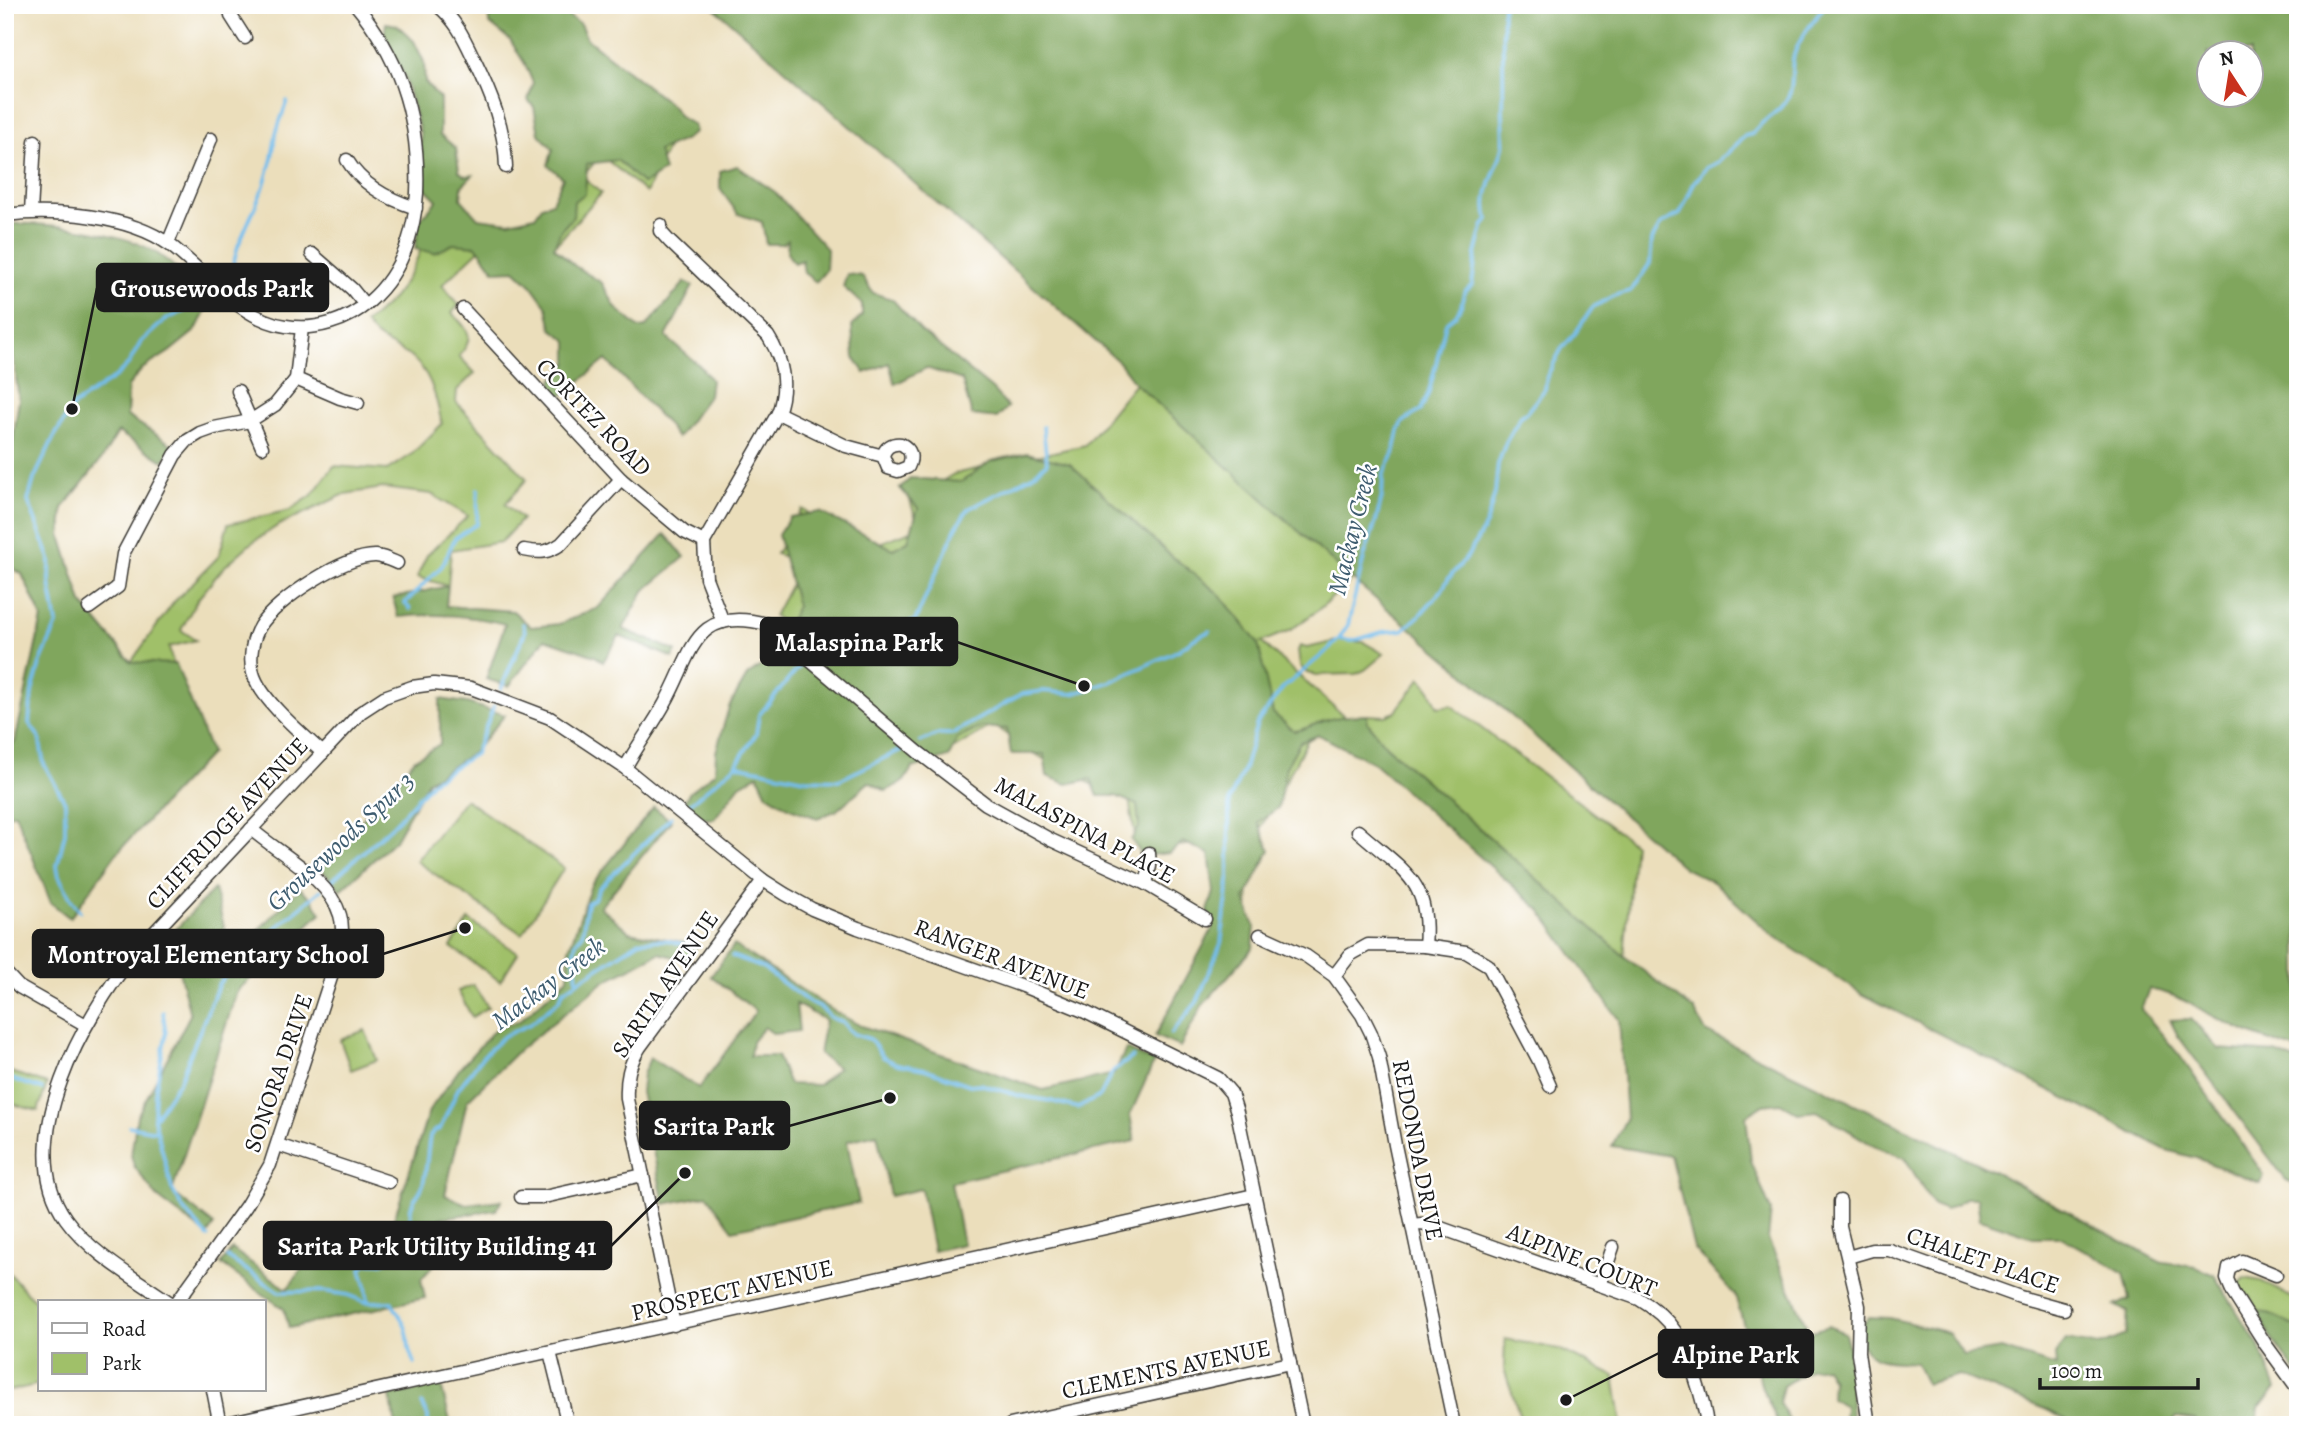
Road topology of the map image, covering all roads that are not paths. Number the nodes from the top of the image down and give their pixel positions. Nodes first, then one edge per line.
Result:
1 (230, 5) edge
2 (356, 5) edge
3 (438, 5) edge
4 (245, 38) dead end
5 (211, 139) dead end
6 (35, 141) dead end
7 (347, 160) dead end
8 (506, 167) dead end
9 (416, 208) junction
10 (32, 212) junction
11 (5, 215) edge
12 (661, 225) dead end
13 (168, 243) junction
14 (312, 254) dead end
15 (365, 305) junction
16 (463, 309) dead end
17 (302, 328) junction
18 (296, 379) junction
19 (239, 391) dead end
20 (358, 403) dead end
21 (778, 413) junction
22 (250, 421) junction
23 (262, 447) dead end
24 (883, 456) dead end
25 (621, 479) junction
26 (704, 542) junction
27 (524, 550) dead end
28 (397, 563) dead end
29 (89, 607) dead end
30 (723, 622) junction
31 (471, 688) joint
32 (323, 753) junction
33 (625, 768) junction
34 (251, 829) junction
35 (1358, 831) dead end
36 (1149, 853) dead end
37 (763, 880) junction
38 (1146, 884) junction
39 (1205, 919) dead end
40 (1260, 934) dead end
41 (1425, 946) junction
42 (5, 972) edge
43 (1334, 976) junction
44 (86, 1025) junction
45 (1550, 1086) dead end
46 (278, 1145) junction
47 (643, 1175) junction
48 (389, 1182) dead end
49 (1254, 1195) junction
50 (521, 1197) dead end
51 (1840, 1201) dead end
52 (1412, 1225) junction
53 (1613, 1247) dead end
54 (1848, 1257) junction
55 (2276, 1275) dead end
56 (1600, 1284) junction
57 (166, 1300) edge
58 (178, 1300) edge
59 (2064, 1309) dead end
60 (674, 1325) junction
61 (550, 1352) junction
62 (1290, 1363) junction
63 (2298, 1388) edge
64 (213, 1392) edge
65 (219, 1424) edge
66 (568, 1425) edge
67 (1010, 1425) edge
68 (1303, 1425) edge
69 (1454, 1425) edge
70 (1707, 1425) edge
71 (1869, 1425) edge

1 - 4 street
2 - 9 street
3 - 8 street
5 - 13 street
6 - 10 street
7 - 9 street
9 - 15 street
10 - 11 street
10 - 13 street
12 - 21 street
13 - 17 street
14 - 15 street
15 - 17 street
16 - 25 street, CORTEZ ROAD
17 - 18 street
18 - 20 street
18 - 22 street
19 - 22 street
21 - 24 street
21 - 26 street
22 - 23 street
22 - 29 street
25 - 26 street, CORTEZ ROAD
25 - 27 street
26 - 30 street
28 - 32 street
30 - 33 street
30 - 38 street, MALASPINA PLACE
31 - 32 street, CLIFFRIDGE AVENUE
31 - 33 street, RANGER AVENUE
32 - 34 street, CLIFFRIDGE AVENUE
33 - 37 street, RANGER AVENUE
34 - 44 street, CLIFFRIDGE AVENUE
34 - 46 street, SONORA DRIVE
35 - 41 street
36 - 38 street
37 - 47 street, SARITA AVENUE
37 - 49 street, RANGER AVENUE
38 - 39 street, MALASPINA PLACE
40 - 43 street, REDONDA DRIVE
41 - 43 street
41 - 45 street
42 - 44 street
43 - 52 street, REDONDA DRIVE
44 - 57 street, CLIFFRIDGE AVENUE
46 - 48 street
46 - 58 street, SONORA DRIVE
47 - 50 street
47 - 60 street, SARITA AVENUE
49 - 60 street, PROSPECT AVENUE
49 - 62 street, RANGER AVENUE
51 - 54 street
52 - 56 street, ALPINE COURT
52 - 69 street, REDONDA DRIVE
53 - 56 street
54 - 59 street, CHALET PLACE
54 - 71 street
55 - 63 street
56 - 70 street, ALPINE COURT
60 - 61 street, PROSPECT AVENUE
61 - 65 street, PROSPECT AVENUE
61 - 66 street
62 - 67 street, CLEMENTS AVENUE
62 - 68 street, RANGER AVENUE
64 - 65 street

